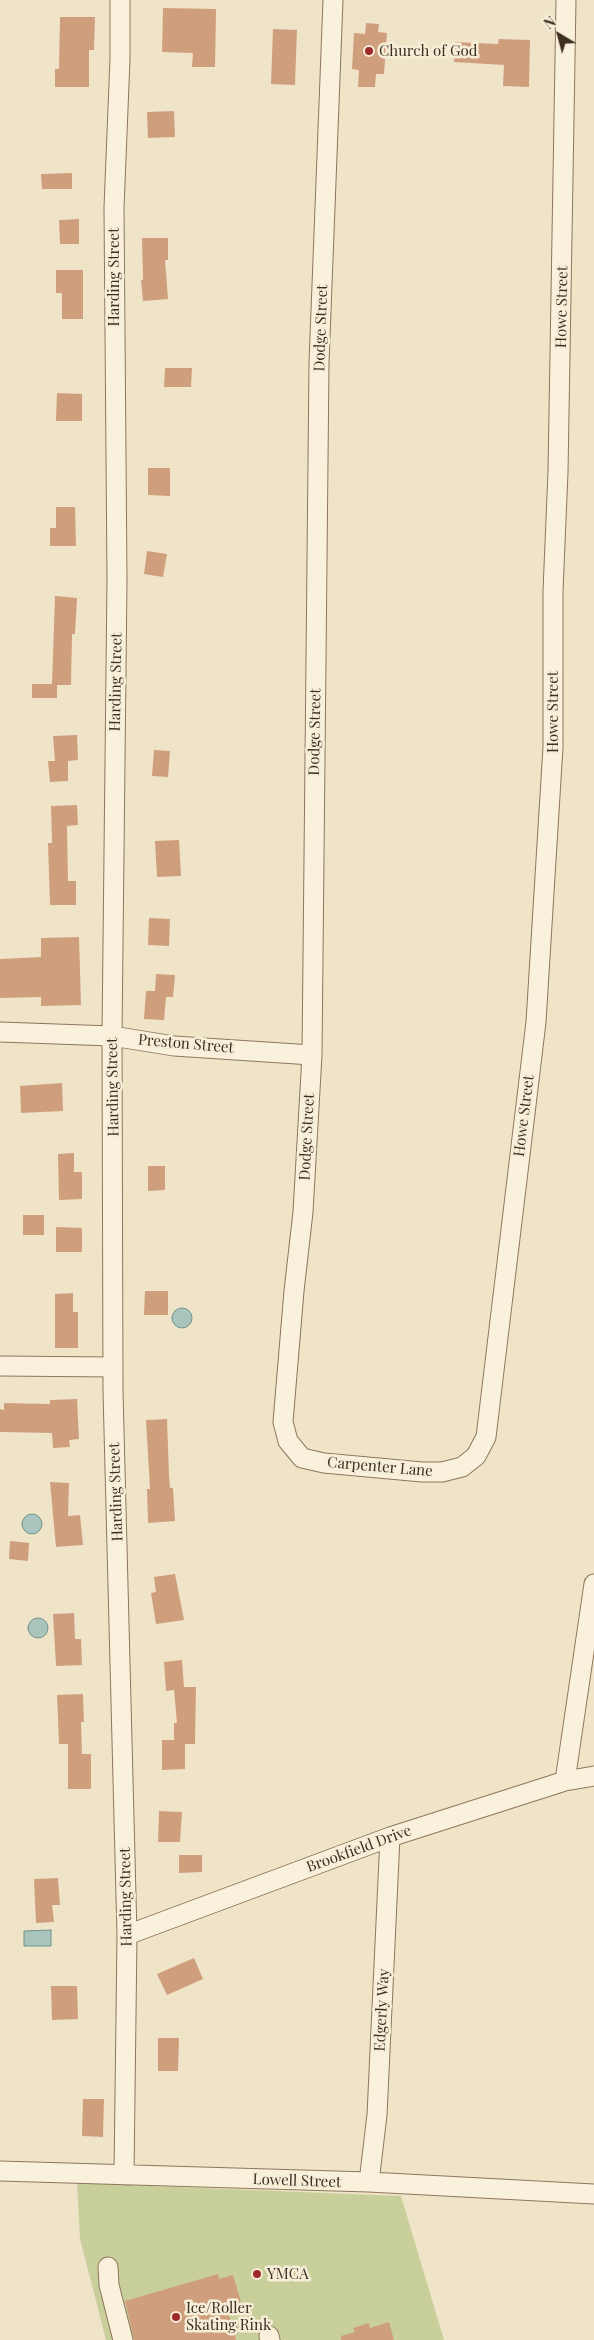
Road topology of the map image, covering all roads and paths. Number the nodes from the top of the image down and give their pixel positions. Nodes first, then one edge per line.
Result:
1 (120, 0) edge
2 (333, 0) edge
3 (566, 0) edge
4 (0, 1032) edge
5 (112, 1036) junction
6 (312, 1055) junction
7 (0, 1366) edge
8 (113, 1367) junction
9 (489, 1420) joint
10 (302, 1458) joint
11 (594, 1584) edge
12 (594, 1776) edge
13 (565, 1781) junction
14 (390, 1837) junction
15 (127, 1934) junction
16 (0, 2171) edge
17 (124, 2175) junction
18 (369, 2182) junction
19 (594, 2194) edge
20 (108, 2267) dead end
21 (233, 2328) dead end
22 (268, 2332) edge
23 (123, 2340) edge

1 - 5 street, Harding Street
2 - 6 street, Dodge Street
3 - 9 street, Howe Street
4 - 5 street, Preston Street
5 - 6 street, Preston Street
5 - 8 street, Harding Street
6 - 10 street, Dodge Street
7 - 8 street
8 - 15 street, Harding Street
9 - 10 street, Carpenter Lane
11 - 13 street
12 - 13 street, Brookfield Drive
13 - 14 street, Brookfield Drive
14 - 15 street, Brookfield Drive
14 - 18 street, Edgerly Way
15 - 17 street, Harding Street
16 - 17 street, Lowell Street
17 - 18 street, Lowell Street
18 - 19 street, Lowell Street
20 - 23 street
21 - 22 path

